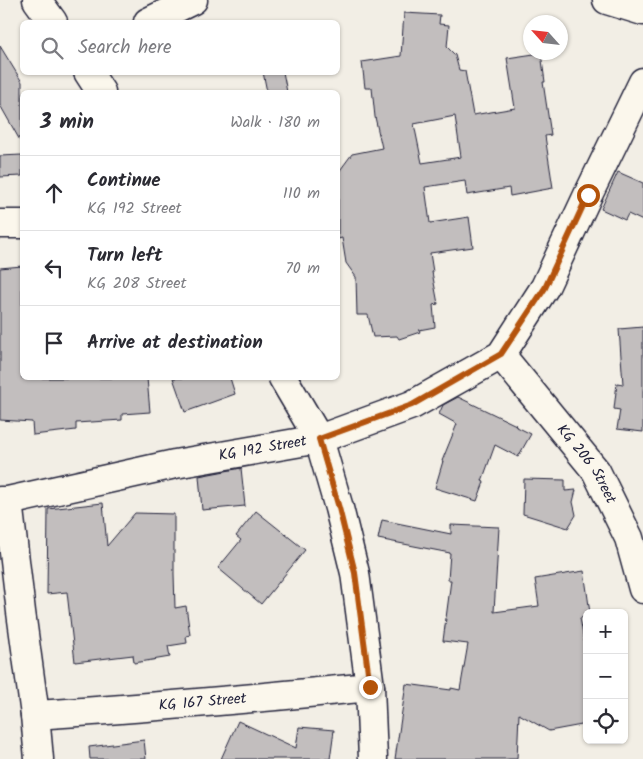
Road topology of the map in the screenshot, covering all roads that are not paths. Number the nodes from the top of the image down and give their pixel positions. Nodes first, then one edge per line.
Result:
1 (37, 0) edge
2 (192, 0) edge
3 (607, 0) edge
4 (643, 11) edge
5 (52, 20) edge
6 (152, 20) edge
7 (90, 75) edge
8 (642, 88) edge
9 (100, 90) edge
10 (0, 224) edge
11 (20, 224) edge
12 (501, 354) junction
13 (284, 380) edge
14 (319, 439) junction
15 (4, 501) edge
16 (643, 589) edge
17 (370, 687) junction
18 (35, 715) junction
19 (39, 759) edge
20 (373, 759) edge

1 - 5 street
2 - 6 street
3 - 4 street
7 - 9 street
8 - 12 street, KG 192 Street
10 - 11 street
12 - 14 street, KG 192 Street
12 - 16 street, KG 206 Street
13 - 14 street
14 - 15 street, KG 192 Street
14 - 17 street
15 - 18 street
17 - 18 street, KG 167 Street
17 - 20 street
18 - 19 street

